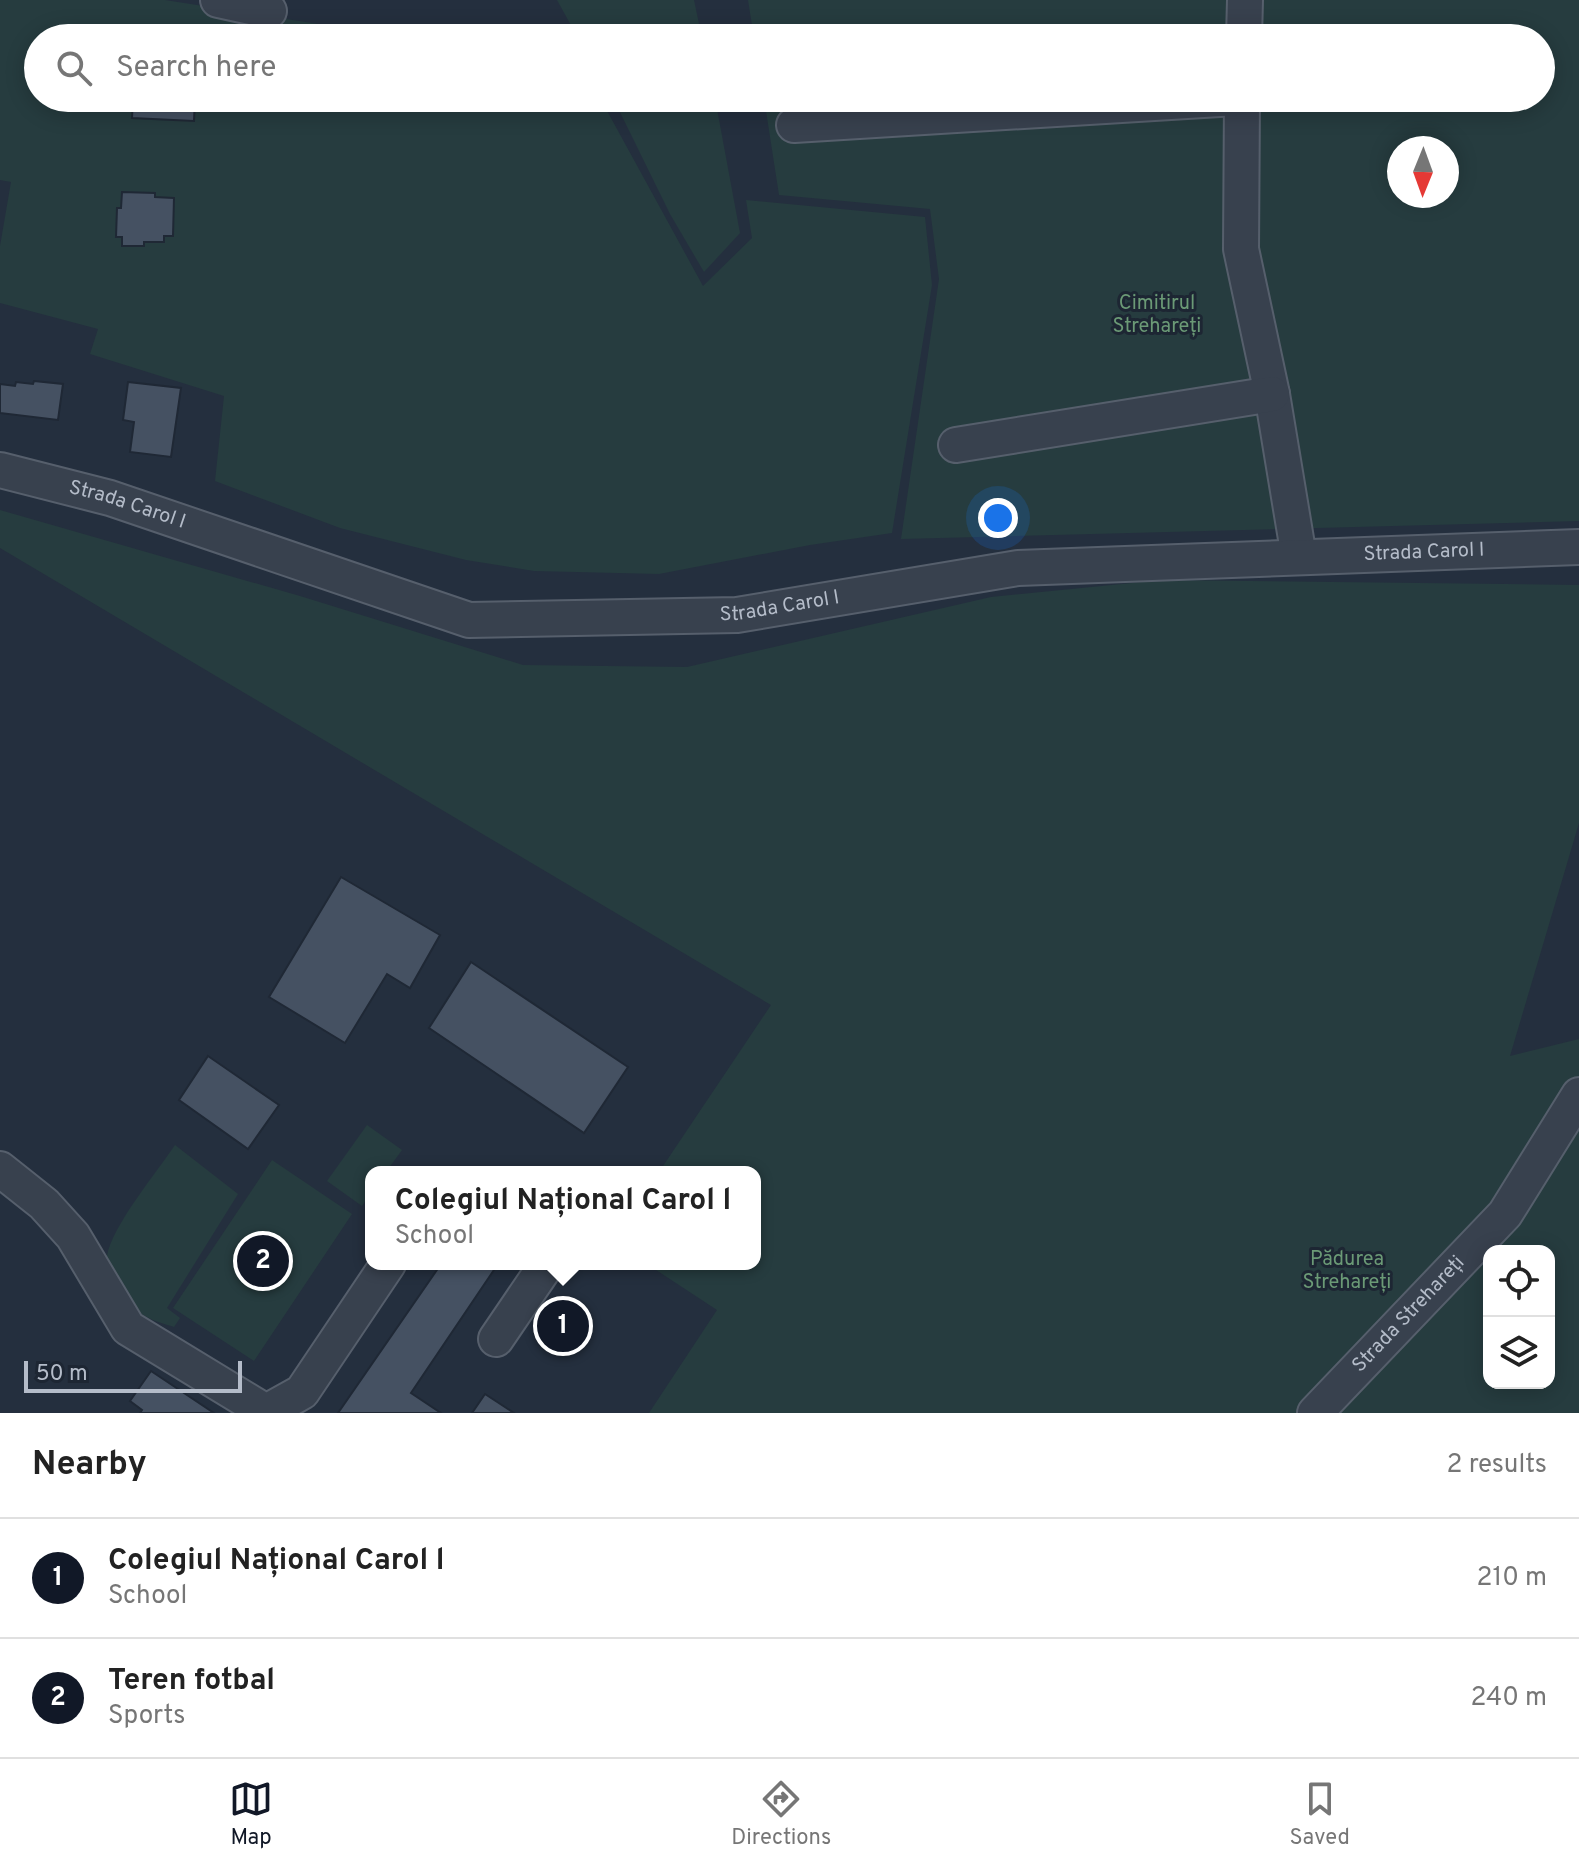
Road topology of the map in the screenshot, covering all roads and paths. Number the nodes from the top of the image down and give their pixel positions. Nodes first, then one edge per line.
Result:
1 (218, 0) edge
2 (1245, 0) edge
3 (269, 11) dead end
4 (1244, 24) edge
5 (1008, 112) edge
6 (1239, 112) edge
7 (794, 125) dead end
8 (1272, 394) junction
9 (956, 445) dead end
10 (0, 470) edge
11 (1579, 547) edge
12 (1299, 557) junction
13 (1579, 1095) edge
14 (0, 1169) edge
15 (384, 1270) edge
16 (543, 1270) edge
17 (496, 1339) dead end
18 (265, 1412) edge
19 (1315, 1413) edge

1 - 3 street
2 - 4 street
5 - 7 street
6 - 8 street
8 - 9 street
8 - 12 street
10 - 12 street, Strada Carol I
11 - 12 street, Strada Carol I
13 - 19 street, Strada Strehareți
14 - 18 street
15 - 18 street
16 - 17 street

